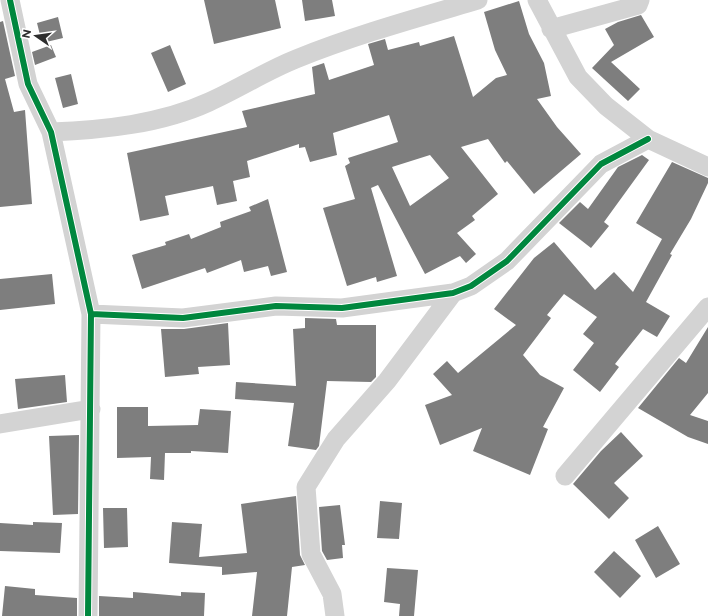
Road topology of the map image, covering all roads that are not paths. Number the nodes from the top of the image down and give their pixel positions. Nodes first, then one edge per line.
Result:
1 (478, 0) edge
2 (538, 0) edge
3 (640, 0) edge
4 (7, 8) edge
5 (552, 29) junction
6 (51, 132) junction
7 (648, 139) junction
8 (708, 166) edge
9 (454, 293) junction
10 (708, 307) edge
11 (91, 314) junction
12 (91, 409) junction
13 (0, 424) edge
14 (565, 476) dead end
15 (88, 616) edge
16 (335, 616) edge

1 - 6 street
2 - 5 street
3 - 5 street
4 - 6 street
5 - 7 street
6 - 11 street
7 - 8 street
7 - 9 street
9 - 11 street
9 - 16 street
10 - 14 street
11 - 12 street
12 - 13 street
12 - 15 street

